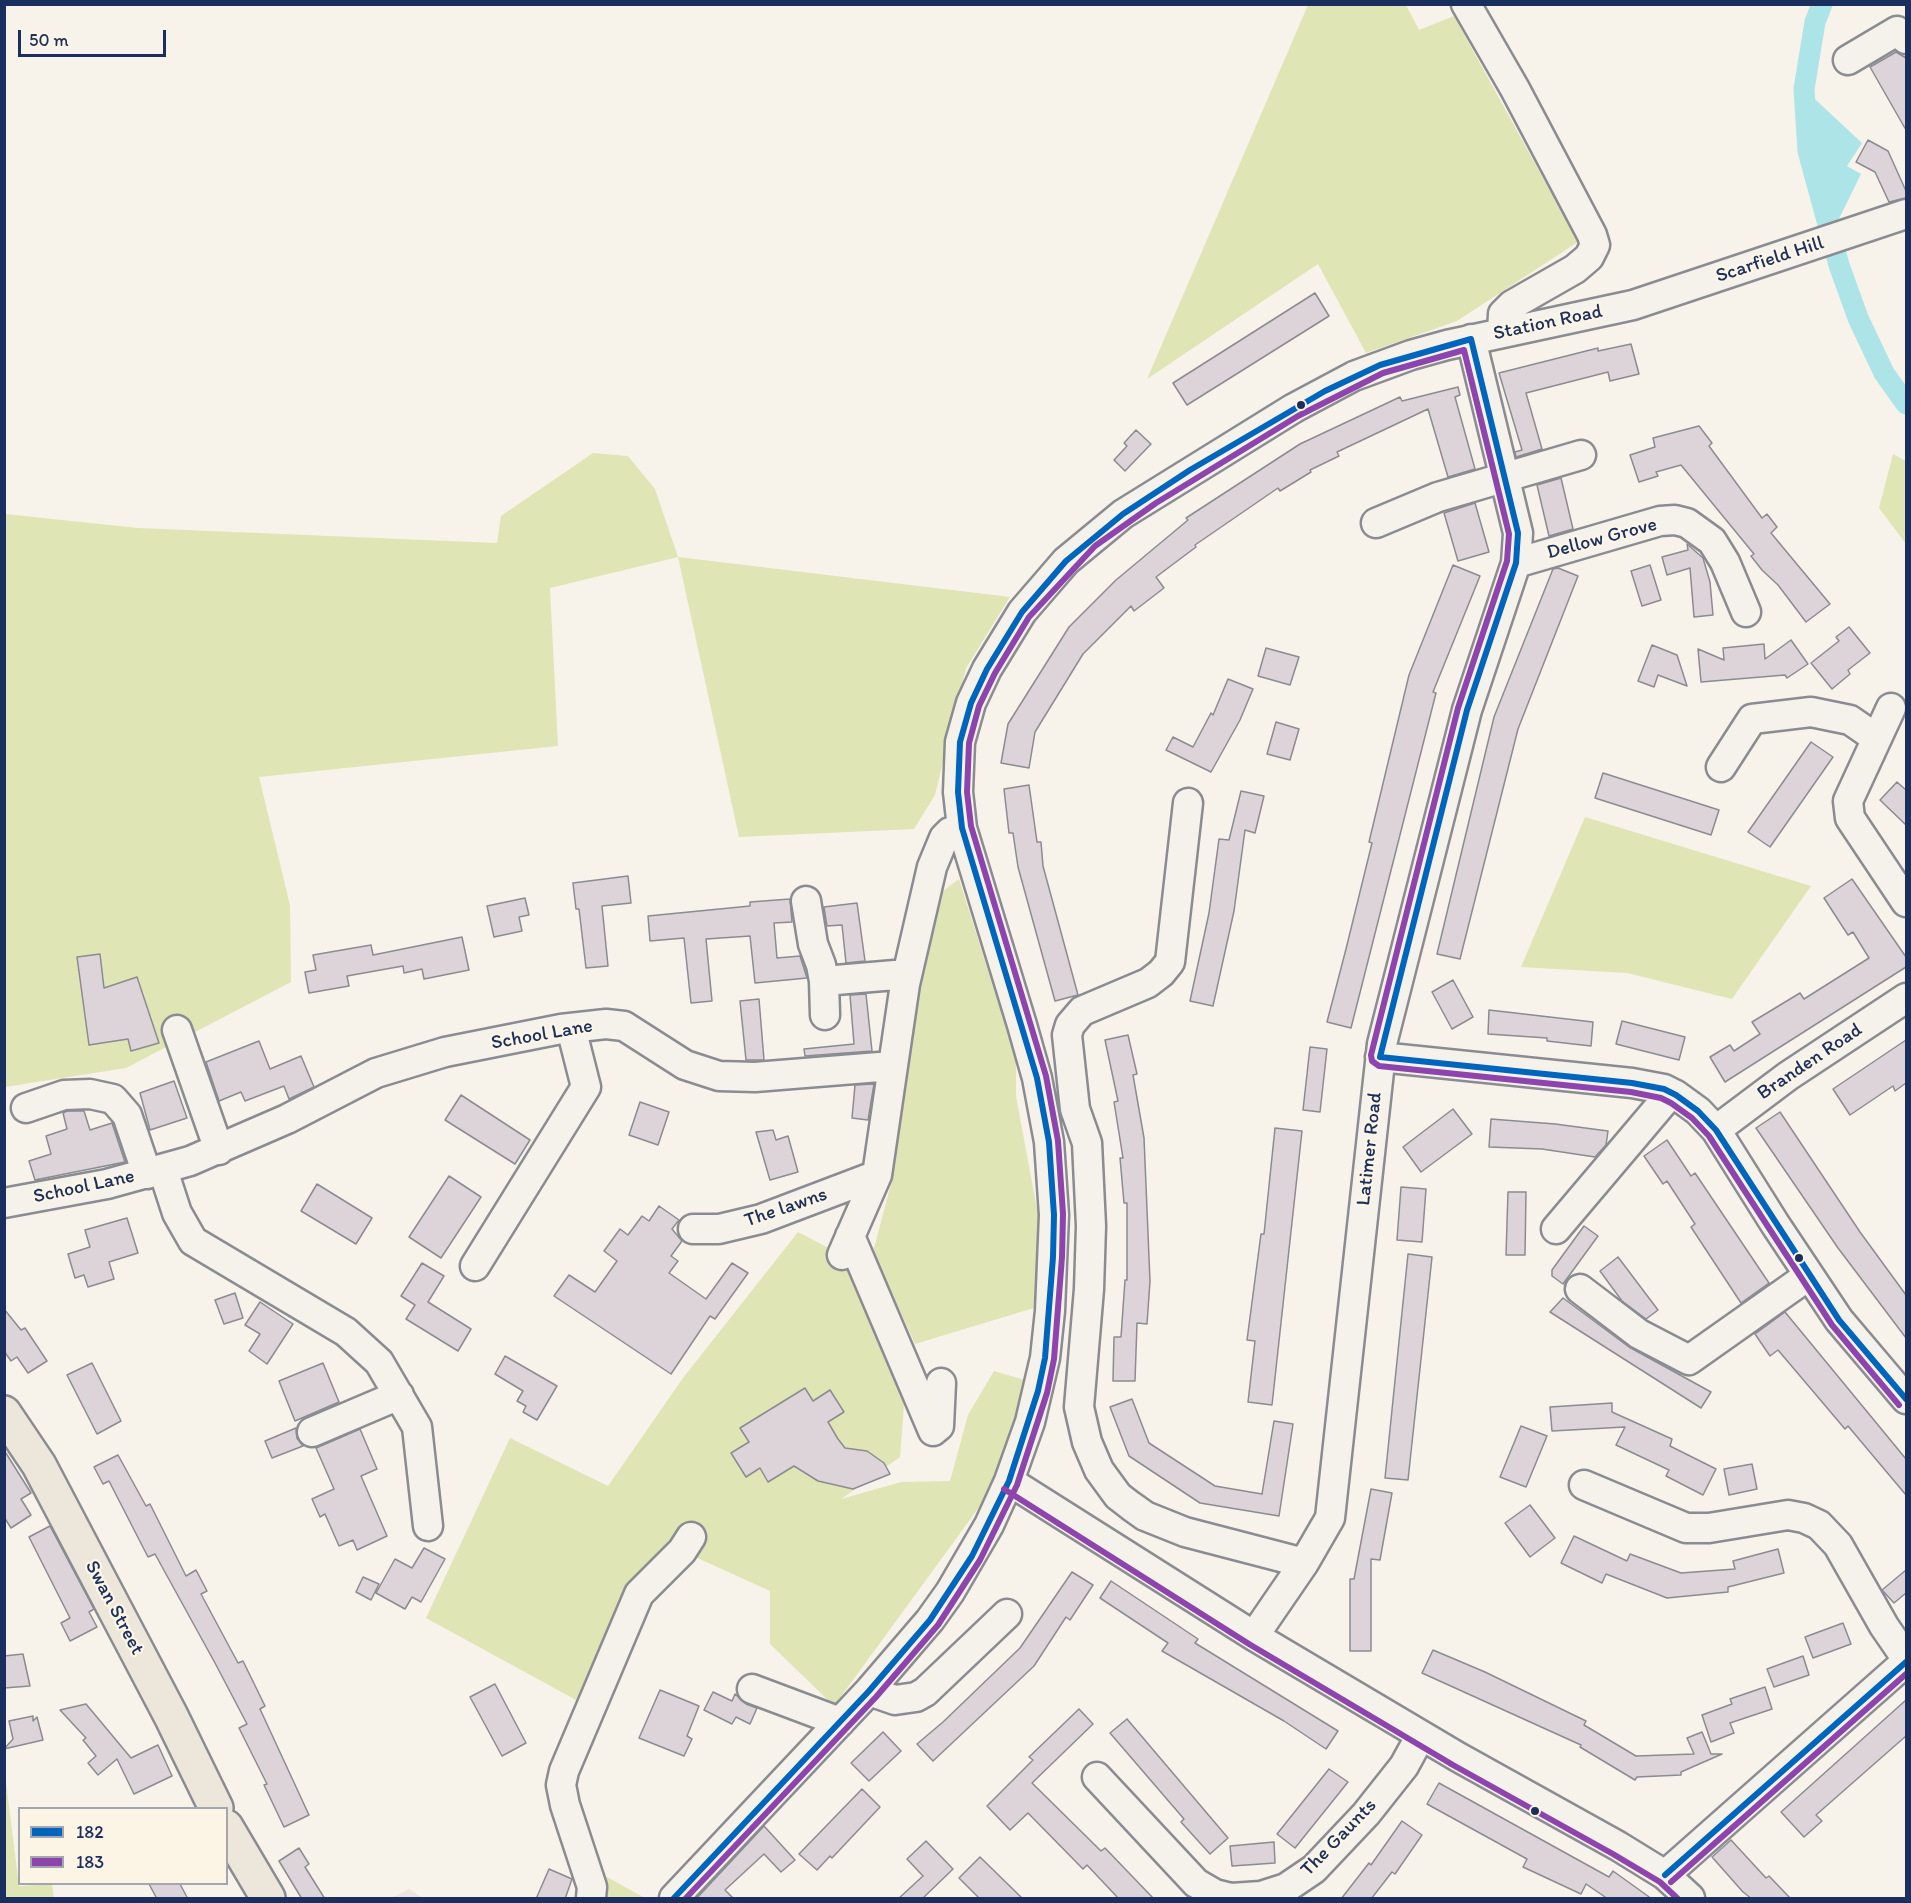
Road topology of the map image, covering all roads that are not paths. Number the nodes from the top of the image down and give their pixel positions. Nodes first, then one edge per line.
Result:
1 (1466, 4) edge
2 (1906, 39) edge
3 (1848, 60) dead end
4 (1906, 214) edge
5 (1633, 305) joint
6 (1502, 333) junction
7 (1471, 339) junction
8 (1581, 455) dead end
9 (1505, 477) junction
10 (1376, 523) dead end
11 (1516, 562) junction
12 (1746, 612) dead end
13 (1891, 708) dead end
14 (1876, 738) junction
15 (1721, 767) dead end
16 (1188, 803) dead end
17 (962, 828) junction
18 (806, 901) dead end
19 (1906, 902) edge
20 (907, 974) junction
21 (824, 981) junction
22 (1906, 998) edge
23 (825, 1015) dead end
24 (570, 1028) junction
25 (177, 1030) dead end
26 (1380, 1058) junction
27 (892, 1066) junction
28 (1671, 1093) junction
29 (26, 1108) dead end
30 (1076, 1109) junction
31 (1044, 1116) junction
32 (1716, 1130) junction
33 (219, 1150) junction
34 (155, 1172) junction
35 (877, 1175) junction
36 (4, 1203) edge
37 (693, 1229) dead end
38 (1556, 1229) dead end
39 (475, 1266) dead end
40 (1808, 1276) junction
41 (1580, 1289) dead end
42 (941, 1383) dead end
43 (399, 1395) junction
44 (1906, 1399) edge
45 (4, 1413) edge
46 (312, 1432) dead end
47 (1009, 1481) junction
48 (1584, 1486) dead end
49 (428, 1526) dead end
50 (691, 1537) dead end
51 (1304, 1563) junction
52 (1007, 1614) dead end
53 (1254, 1636) junction
54 (1906, 1660) edge
55 (752, 1689) dead end
56 (869, 1691) junction
57 (840, 1722) junction
58 (1421, 1735) junction
59 (1097, 1777) dead end
60 (215, 1807) edge
61 (228, 1830) edge
62 (1665, 1875) junction
63 (1244, 1898) edge
64 (268, 1899) edge
65 (591, 1899) edge
66 (674, 1899) edge
67 (1690, 1899) edge

1 - 6 street
2 - 3 street
4 - 5 street, Scarfield Hill
5 - 6 street, Station Road
6 - 7 street, Station Road
7 - 9 street, Latimer Road
7 - 17 street, Station Road
8 - 9 street
9 - 10 street
9 - 11 street, Latimer Road
11 - 12 street, Dellow Grove
11 - 26 street, Latimer Road
13 - 14 street
14 - 15 street
14 - 19 street
16 - 30 street
17 - 20 street
17 - 31 street, Station Road
18 - 21 street
20 - 21 street
20 - 27 street
21 - 23 street
22 - 32 street, Branden Road
24 - 27 street, School Lane
24 - 33 street, School Lane
24 - 39 street
25 - 33 street
26 - 28 street
26 - 51 street, Latimer Road
27 - 35 street
28 - 32 street
28 - 38 street
29 - 34 street
30 - 31 street
30 - 51 street
31 - 47 street, Station Road
32 - 40 street
33 - 34 street, School Lane
34 - 36 street, School Lane
34 - 43 street
35 - 37 street, The lawns
35 - 42 street
40 - 41 street
40 - 44 street
43 - 46 street
43 - 49 street
45 - 60 main road, Swan Street
47 - 53 street
47 - 56 street, Station Road
48 - 54 street
50 - 65 street
51 - 53 street, Latimer Road
52 - 56 street
53 - 58 street
54 - 62 street
55 - 57 street
56 - 57 street, Station Road
57 - 66 street, Station Road
58 - 62 street
58 - 63 street, The Gaunts
59 - 63 street, The Gaunts
61 - 64 main road
62 - 67 street

